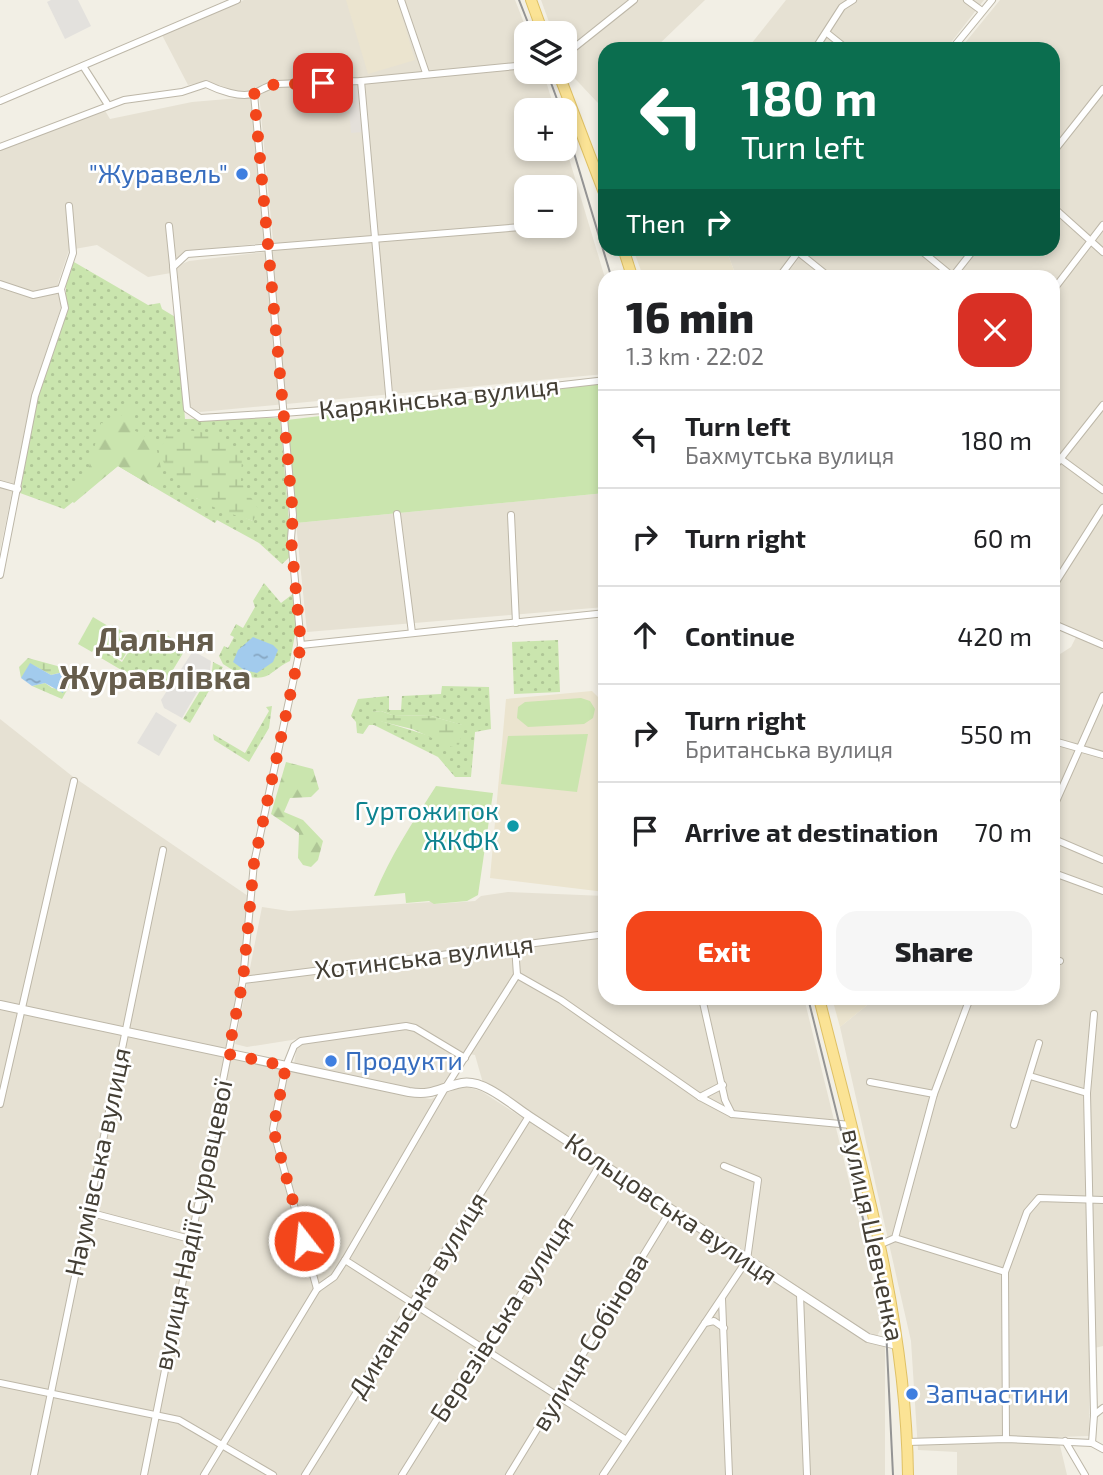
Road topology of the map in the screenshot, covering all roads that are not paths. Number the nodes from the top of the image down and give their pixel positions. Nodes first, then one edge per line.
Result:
1 (237, 0) edge
2 (401, 0) edge
3 (531, 0) edge
4 (634, 0) edge
5 (853, 0) edge
6 (967, 0) edge
7 (992, 0) edge
8 (982, 11) junction
9 (539, 21) edge
10 (827, 33) junction
11 (820, 42) edge
12 (838, 42) edge
13 (958, 42) edge
14 (577, 45) edge
15 (83, 66) junction
16 (514, 66) edge
17 (426, 73) junction
18 (361, 81) junction
19 (563, 84) edge
20 (1103, 89) edge
21 (254, 94) junction
22 (0, 101) edge
23 (108, 105) junction
24 (1060, 143) edge
25 (0, 147) edge
26 (598, 177) edge
27 (69, 206) dead end
28 (1060, 214) edge
29 (1103, 225) edge
30 (169, 226) dead end
31 (514, 228) edge
32 (376, 240) junction
33 (1091, 243) junction
34 (268, 248) junction
35 (1103, 252) edge
36 (805, 256) edge
37 (928, 256) edge
38 (969, 256) edge
39 (173, 267) junction
40 (821, 270) edge
41 (946, 270) edge
42 (958, 270) edge
43 (1060, 282) edge
44 (0, 284) edge
45 (61, 289) junction
46 (598, 381) edge
47 (390, 405) junction
48 (1103, 405) edge
49 (283, 413) junction
50 (1062, 460) joint
51 (0, 484) edge
52 (18, 489) junction
53 (1103, 490) edge
54 (1103, 508) edge
55 (397, 514) dead end
56 (511, 515) dead end
57 (0, 575) edge
58 (1060, 576) edge
59 (598, 615) edge
60 (516, 623) junction
61 (1060, 627) edge
62 (412, 634) junction
63 (301, 645) junction
64 (1103, 645) edge
65 (1103, 696) edge
66 (1060, 742) edge
67 (1080, 747) junction
68 (1103, 755) edge
69 (74, 781) dead end
70 (1060, 792) edge
71 (1060, 842) edge
72 (163, 850) dead end
73 (1103, 860) edge
74 (1060, 875) edge
75 (1103, 891) edge
76 (598, 935) edge
77 (515, 946) junction
78 (517, 975) junction
79 (243, 980) junction
80 (0, 1005) edge
81 (704, 1005) edge
82 (820, 1005) edge
83 (967, 1005) edge
84 (20, 1009) junction
85 (1094, 1014) dead end
86 (125, 1030) junction
87 (1039, 1043) dead end
88 (228, 1054) junction
89 (465, 1058) junction
90 (286, 1066) junction
91 (1030, 1076) junction
92 (870, 1082) dead end
93 (723, 1085) junction
94 (444, 1090) junction
95 (1087, 1093) junction
96 (934, 1094) junction
97 (700, 1097) junction
98 (0, 1104) edge
99 (732, 1114) junction
100 (530, 1116) junction
101 (851, 1125) junction
102 (1014, 1125) dead end
103 (601, 1163) junction
104 (724, 1166) dead end
105 (1090, 1200) junction
106 (1103, 1200) edge
107 (671, 1210) junction
108 (88, 1212) junction
109 (895, 1238) junction
110 (190, 1239) junction
111 (879, 1245) junction
112 (345, 1260) junction
113 (747, 1260) junction
114 (1005, 1272) junction
115 (317, 1289) junction
116 (800, 1295) junction
117 (722, 1299) junction
118 (413, 1304) junction
119 (705, 1323) junction
120 (725, 1329) junction
121 (897, 1345) junction
122 (483, 1349) junction
123 (0, 1383) edge
124 (51, 1392) junction
125 (558, 1396) junction
126 (1103, 1408) edge
127 (154, 1413) junction
128 (1094, 1415) junction
129 (625, 1439) junction
130 (1006, 1439) junction
131 (1065, 1441) junction
132 (908, 1443) junction
133 (1092, 1443) junction
134 (223, 1444) junction
135 (1103, 1449) edge
136 (34, 1475) edge
137 (144, 1475) edge
138 (204, 1475) edge
139 (273, 1475) edge
140 (305, 1475) edge
141 (402, 1475) edge
142 (509, 1475) edge
143 (603, 1475) edge
144 (729, 1475) edge
145 (807, 1475) edge
146 (908, 1475) edge
147 (1085, 1475) edge

1 - 15 street
2 - 17 street
3 - 9 main road
4 - 14 street
5 - 10 street
6 - 8 street
7 - 8 street
8 - 13 street
10 - 11 street
10 - 12 street
15 - 22 street
15 - 23 street
16 - 17 street
17 - 18 street
18 - 21 street
18 - 32 street
19 - 26 main road
20 - 24 street
21 - 23 street
21 - 34 street, вулиця Надії Суровцевої
23 - 25 street
27 - 45 street
28 - 33 street
29 - 33 street
30 - 39 street
31 - 32 street
32 - 34 street
32 - 47 street
33 - 35 street
33 - 43 street
34 - 39 street
34 - 49 street, вулиця Надії Суровцевої
36 - 40 street
37 - 41 street
38 - 42 street
39 - 49 street, Карякінська вулиця
44 - 45 street
45 - 52 street
46 - 47 street, Карякінська вулиця
47 - 49 street, Карякінська вулиця
48 - 50 street
49 - 63 street, вулиця Надії Суровцевої
50 - 53 street
51 - 52 street
52 - 57 street
54 - 58 street
55 - 62 street
56 - 60 street
59 - 60 street
60 - 62 street
61 - 64 street
62 - 63 street
63 - 79 street, вулиця Надії Суровцевої
65 - 67 street
66 - 67 street
67 - 68 street
67 - 70 street
69 - 84 street
71 - 73 street
72 - 86 street, Наумівська вулиця
74 - 75 street
76 - 77 street, Хотинська вулиця
77 - 78 street
77 - 79 street, Хотинська вулиця
78 - 89 street
78 - 97 street
79 - 88 street, вулиця Надії Суровцевої
80 - 84 street, Кольцовська вулиця
81 - 93 street
82 - 101 main road, вулиця Шевченка
83 - 96 street
84 - 86 street, Кольцовська вулиця
84 - 98 street
85 - 95 street
86 - 88 street, Кольцовська вулиця
86 - 108 street, Наумівська вулиця
87 - 91 street
88 - 90 street, Кольцовська вулиця
88 - 110 street, вулиця Надії Суровцевої
89 - 90 street
89 - 94 street
90 - 94 street, Кольцовська вулиця
90 - 115 street
91 - 95 street
91 - 102 street
92 - 96 street
93 - 97 street
93 - 99 street
94 - 100 street, Кольцовська вулиця
94 - 112 street
95 - 105 street
96 - 109 street
97 - 99 street
99 - 101 street
100 - 103 street, Кольцовська вулиця
100 - 118 street, Диканьська вулиця
101 - 111 main road, вулиця Шевченка
103 - 107 street, Кольцовська вулиця
103 - 122 street, Березівська вулиця
104 - 113 street
105 - 106 street
105 - 114 street
105 - 128 street
107 - 113 street, Кольцовська вулиця
107 - 125 street, вулиця Собінова
108 - 110 street
108 - 124 street, Наумівська вулиця
109 - 111 street
109 - 114 street
110 - 127 street, вулиця Надії Суровцевої
111 - 121 main road, вулиця Шевченка
112 - 115 street
112 - 118 street
113 - 116 street, Кольцовська вулиця
113 - 117 street
114 - 130 street
115 - 134 street
116 - 121 street, Кольцовська вулиця
116 - 145 street
117 - 119 street
117 - 120 street
118 - 122 street
118 - 140 street, Диканьська вулиця
119 - 120 street
119 - 129 street
120 - 144 street
121 - 132 main road, вулиця Шевченка
122 - 125 street
122 - 141 street, Березівська вулиця
123 - 124 street
124 - 127 street
124 - 136 street, Наумівська вулиця
125 - 129 street
125 - 142 street, вулиця Собінова
126 - 128 street
127 - 134 street
127 - 137 street, вулиця Надії Суровцевої
128 - 133 street
129 - 143 street
130 - 131 street
130 - 132 street
131 - 133 street
131 - 147 street
132 - 146 main road, вулиця Шевченка
133 - 135 street
134 - 138 street
134 - 139 street

